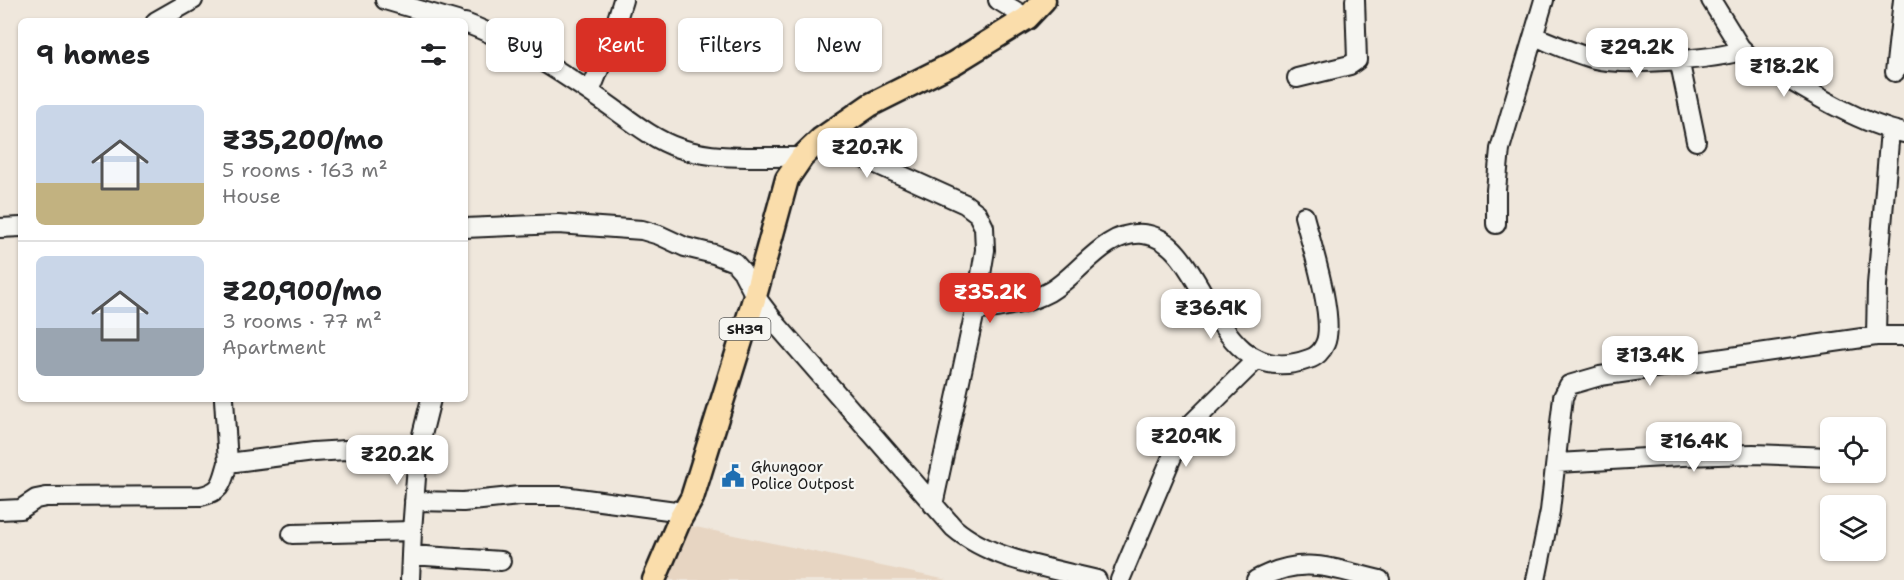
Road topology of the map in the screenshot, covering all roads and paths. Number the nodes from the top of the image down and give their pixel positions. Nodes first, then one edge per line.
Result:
1 (193, 0) edge
2 (385, 0) edge
3 (623, 0) edge
4 (998, 0) edge
5 (1044, 0) edge
6 (1355, 0) edge
7 (1544, 0) edge
8 (1711, 0) edge
9 (1903, 0) edge
10 (161, 18) edge
11 (441, 18) edge
12 (1026, 18) junction
13 (468, 27) edge
14 (1534, 36) junction
15 (1743, 50) junction
16 (1679, 59) junction
17 (1895, 72) dead end
18 (1298, 78) dead end
19 (590, 92) junction
20 (1897, 131) edge
21 (821, 139) junction
22 (1696, 141) dead end
23 (802, 157) junction
24 (1304, 216) dead end
25 (1496, 224) dead end
26 (18, 227) edge
27 (0, 228) edge
28 (468, 228) edge
29 (755, 296) junction
30 (975, 311) junction
31 (1876, 336) junction
32 (1904, 336) edge
33 (1257, 359) junction
34 (225, 402) edge
35 (430, 402) edge
36 (418, 451) junction
37 (1820, 457) edge
38 (228, 463) junction
39 (1557, 463) junction
40 (414, 501) junction
41 (933, 505) junction
42 (0, 510) edge
43 (683, 512) junction
44 (412, 531) junction
45 (292, 534) dead end
46 (411, 555) junction
47 (501, 561) dead end
48 (410, 580) edge
49 (654, 580) edge
50 (1097, 580) edge
51 (1120, 580) edge
52 (1256, 580) edge
53 (1380, 580) edge
54 (1536, 580) edge

1 - 10 street
2 - 11 street
3 - 19 street
4 - 12 street
5 - 12 main road, SH39
6 - 18 street
7 - 14 street
8 - 15 street
9 - 17 street
12 - 21 main road, SH39
13 - 19 street
14 - 16 street
14 - 25 street
15 - 16 street
15 - 20 street
16 - 22 street
19 - 23 street
20 - 31 street
21 - 23 main road, SH39
21 - 30 street
23 - 29 main road, SH39
24 - 33 street
26 - 27 street
28 - 29 street
29 - 41 street
29 - 43 main road, SH39
30 - 33 street
30 - 41 street
31 - 32 street
31 - 39 street
33 - 51 street
34 - 38 street
35 - 36 street
36 - 38 street
36 - 40 street
37 - 39 street
38 - 42 street
39 - 54 street
40 - 43 street
40 - 44 street
41 - 50 street
43 - 49 main road, SH39
44 - 45 street
44 - 46 street
46 - 47 street
46 - 48 street
52 - 53 street

